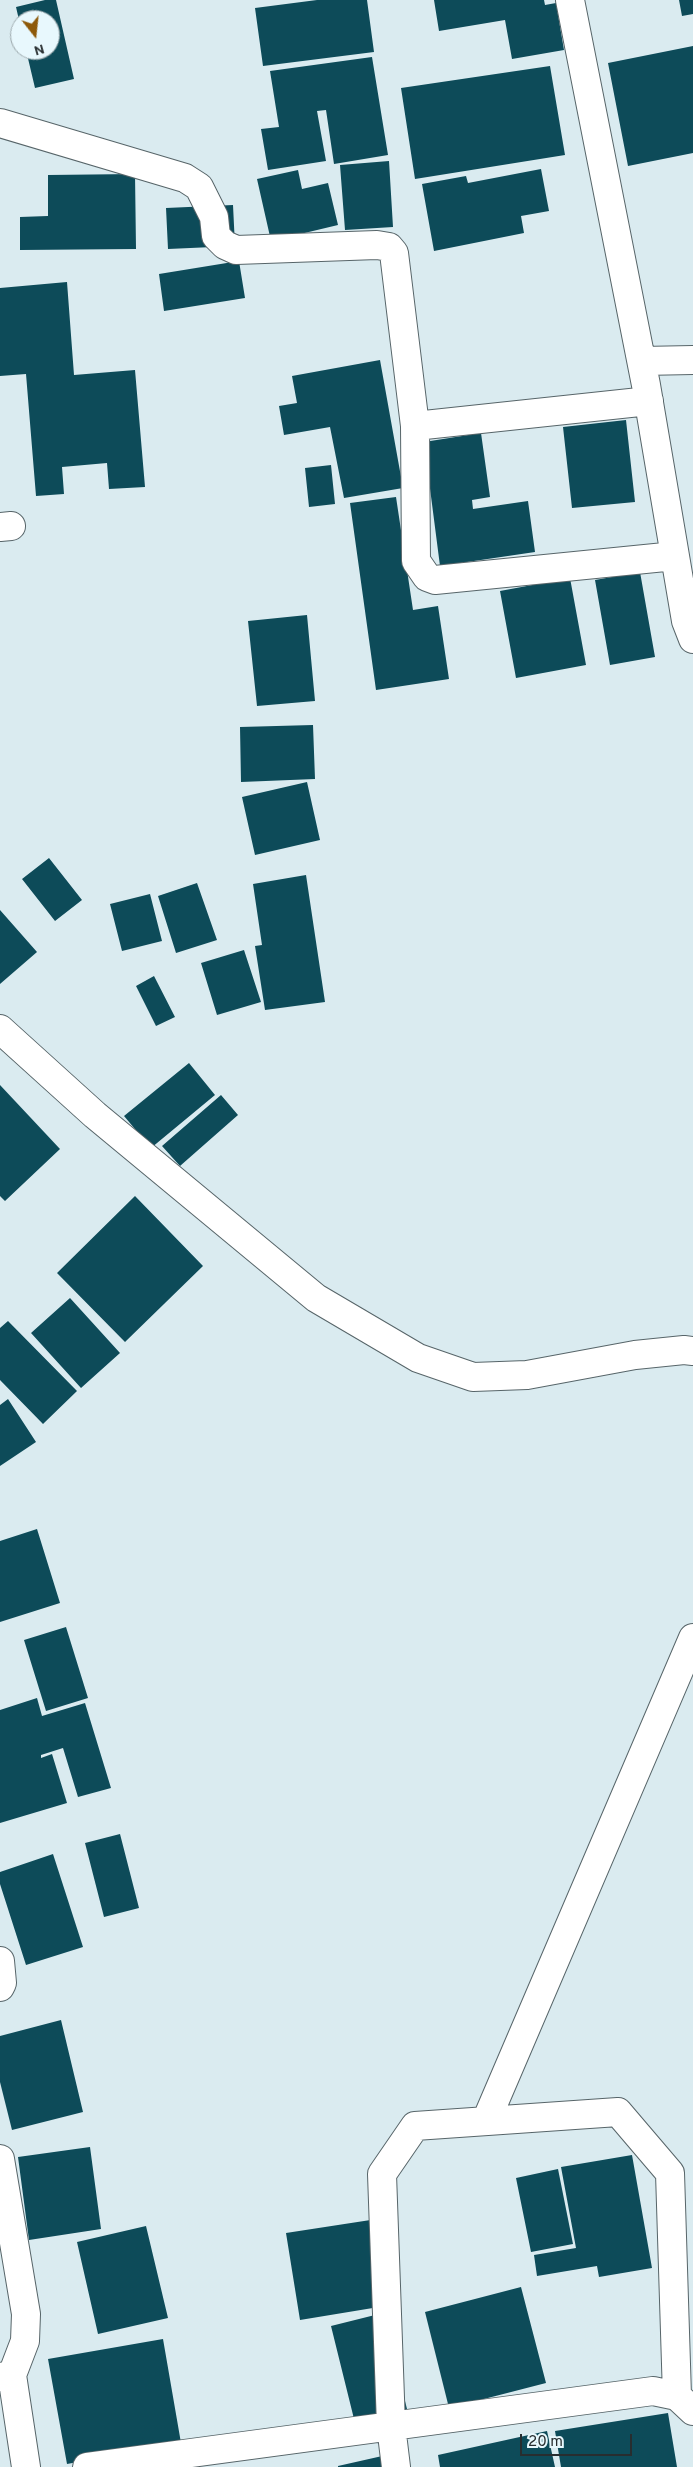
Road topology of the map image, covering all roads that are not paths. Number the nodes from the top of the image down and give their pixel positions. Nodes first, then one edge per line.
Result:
1 (570, 0) edge
2 (0, 123) edge
3 (693, 360) edge
4 (642, 361) junction
5 (649, 401) junction
6 (415, 426) junction
7 (675, 556) junction
8 (693, 639) edge
9 (0, 1029) edge
10 (693, 1351) edge
11 (693, 1638) edge
12 (0, 1961) edge
13 (0, 1987) edge
14 (486, 2121) junction
15 (0, 2159) edge
16 (6, 2376) edge
17 (685, 2404) edge
18 (392, 2426) junction
19 (26, 2467) edge
20 (87, 2467) edge
21 (396, 2467) edge

1 - 4 street
2 - 6 street
3 - 4 street
4 - 5 street
5 - 6 street
5 - 7 street
6 - 7 street
7 - 8 street
9 - 10 street
11 - 14 street
12 - 13 street
14 - 17 street
14 - 18 street
15 - 16 street
16 - 19 street
17 - 18 street
18 - 20 street
18 - 21 street

